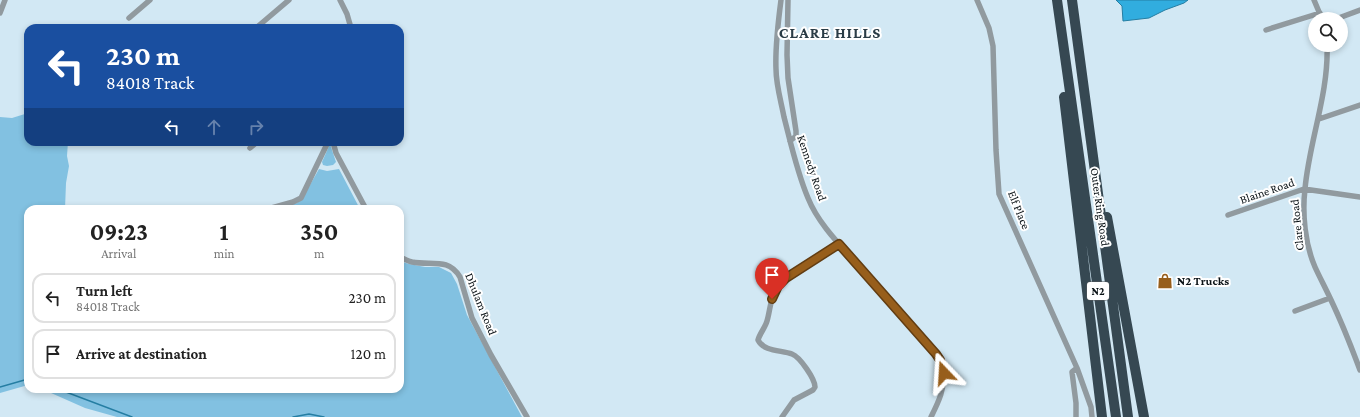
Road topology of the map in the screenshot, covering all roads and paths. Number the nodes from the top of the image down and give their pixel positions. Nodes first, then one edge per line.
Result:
1 (5, 0) edge
2 (150, 0) edge
3 (289, 0) edge
4 (340, 0) edge
5 (781, 0) edge
6 (788, 0) edge
7 (977, 0) edge
8 (1057, 0) edge
9 (1072, 0) edge
10 (1314, 0) edge
11 (1360, 10) edge
12 (1319, 12) edge
13 (0, 13) edge
14 (1348, 14) edge
15 (129, 18) dead end
16 (1308, 19) edge
17 (261, 24) edge
18 (350, 24) edge
19 (1266, 30) dead end
20 (1061, 32) junction
21 (1327, 52) edge
22 (1360, 105) edge
23 (1319, 119) junction
24 (790, 141) junction
25 (252, 146) edge
26 (326, 146) edge
27 (334, 146) edge
28 (250, 148) dead end
29 (1097, 187) junction
30 (1304, 190) junction
31 (1360, 197) edge
32 (283, 205) edge
33 (364, 205) edge
34 (1228, 215) dead end
35 (839, 244) junction
36 (404, 259) edge
37 (1330, 298) junction
38 (1295, 311) dead end
39 (1359, 366) edge
40 (1076, 368) junction
41 (528, 417) edge
42 (782, 417) edge
43 (931, 417) edge
44 (1076, 417) edge
45 (1092, 417) edge
46 (1102, 417) edge
47 (1116, 417) edge
48 (1128, 417) edge
49 (1144, 417) edge

1 - 13 street
2 - 15 street
3 - 17 street
4 - 18 street
5 - 24 street, Kennedy Road
6 - 24 street
7 - 40 street, Elf Place
8 - 20 highway, Outer Ring Road / N2
9 - 29 highway, Outer Ring Road / N2
10 - 12 street
11 - 14 street
16 - 19 street
20 - 46 highway
20 - 47 highway, Outer Ring Road / N2
21 - 23 street, Clare Road
22 - 23 street
23 - 30 street, Clare Road
24 - 35 street, Kennedy Road
25 - 28 street
26 - 32 street
27 - 33 street
29 - 48 highway, Outer Ring Road / N2
29 - 49 highway
30 - 31 street, Blaine Road
30 - 34 street, Blaine Road
30 - 37 street, Clare Road
35 - 42 street
35 - 43 street, Kennedy Road
36 - 41 street, Dhulam Road
37 - 38 street
37 - 39 street, Clare Road
40 - 44 street
40 - 45 street, Elf Place

